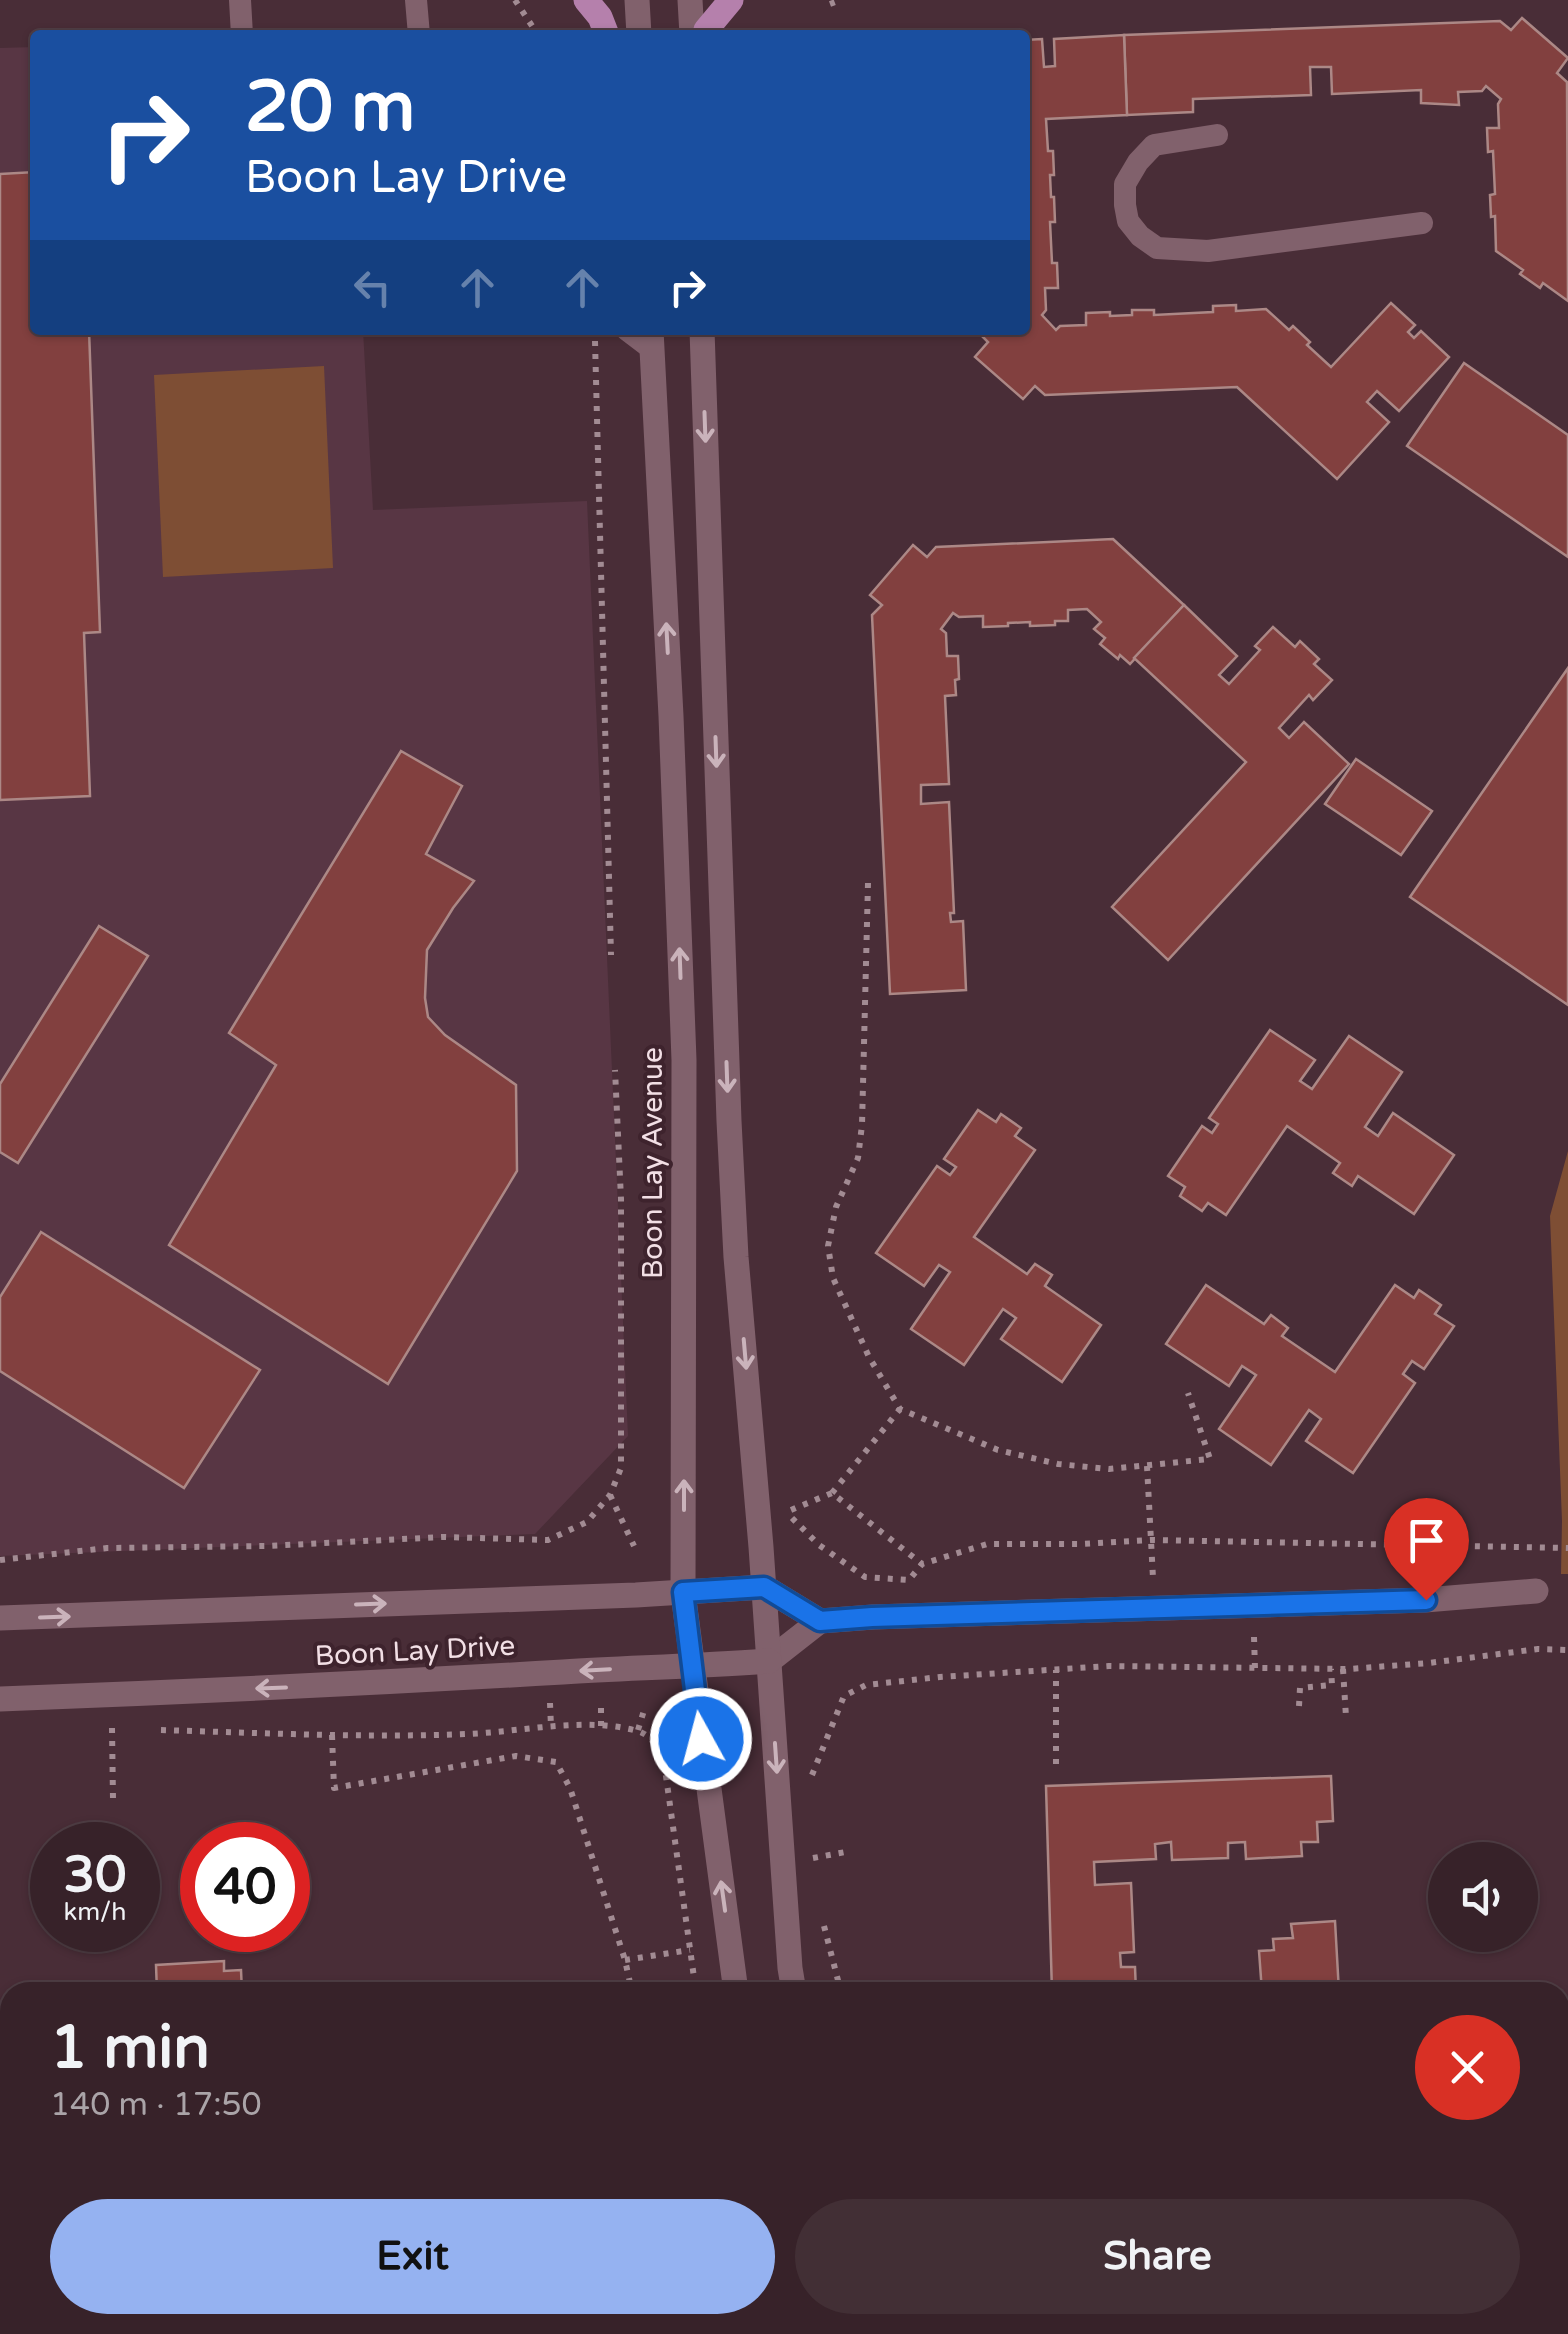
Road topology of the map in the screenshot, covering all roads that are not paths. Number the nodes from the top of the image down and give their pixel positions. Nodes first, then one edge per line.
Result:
1 (240, 0) edge
2 (416, 0) edge
3 (586, 0) edge
4 (637, 0) edge
5 (690, 0) edge
6 (731, 0) edge
7 (242, 30) edge
8 (418, 30) edge
9 (606, 30) edge
10 (639, 30) edge
11 (692, 30) edge
12 (706, 30) edge
13 (1217, 135) dead end
14 (1422, 223) dead end
15 (702, 335) edge
16 (652, 340) edge
17 (764, 1587) junction
18 (1536, 1591) dead end
19 (683, 1592) junction
20 (0, 1618) edge
21 (820, 1621) junction
22 (769, 1661) junction
23 (693, 1667) junction
24 (0, 1699) edge
25 (735, 1982) edge
26 (792, 1982) edge

1 - 7 lane
2 - 8 lane
3 - 9 main road
4 - 10 street
5 - 11 street
6 - 12 main road
13 - 14 lane
15 -> 17 street
19 -> 16 street, Boon Lay Avenue
17 - 19 street, Boon Lay Drive
17 - 21 street
17 - 22 street
18 - 21 street
20 -> 19 street, Boon Lay Drive
19 - 23 street, Boon Lay Avenue
21 - 22 street
22 - 23 street, Boon Lay Drive
22 -> 26 street
23 -> 24 street, Boon Lay Drive
25 -> 23 street, Boon Lay Avenue

